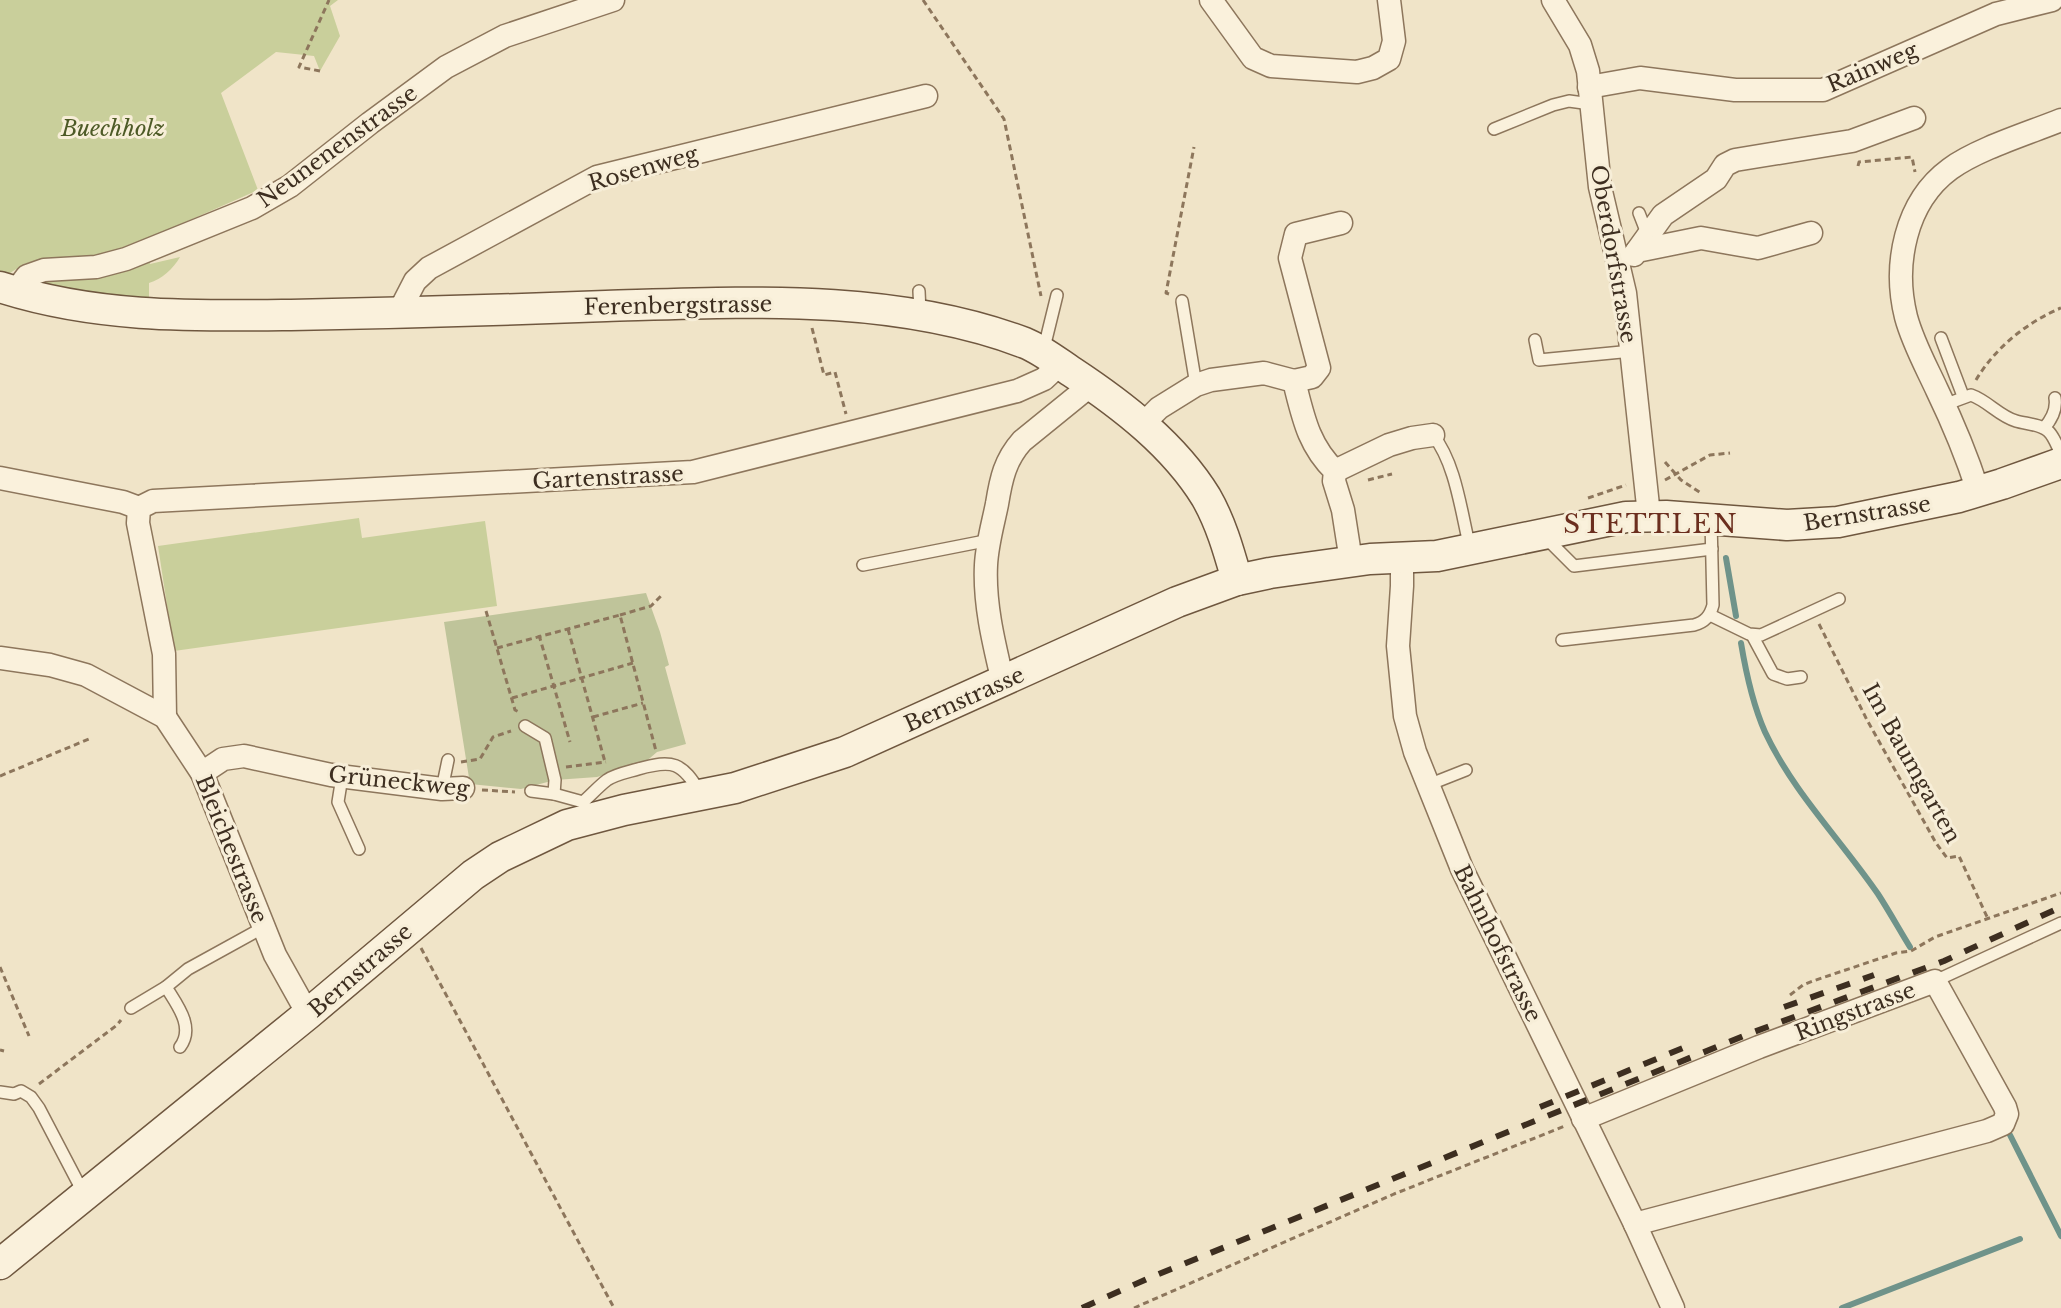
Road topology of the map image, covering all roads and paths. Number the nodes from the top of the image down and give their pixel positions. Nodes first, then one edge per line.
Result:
1 (329, 0) edge
2 (613, 0) edge
3 (923, 0) edge
4 (1211, 0) edge
5 (1389, 0) edge
6 (1553, 0) edge
7 (2052, 0) edge
8 (320, 71) dead end
9 (926, 96) dead end
10 (1590, 96) junction
11 (1914, 118) dead end
12 (2061, 120) edge
13 (1494, 129) dead end
14 (1194, 147) dead end
15 (1858, 166) dead end
16 (1919, 202) junction
17 (1639, 213) dead end
18 (1341, 223) dead end
19 (1811, 233) dead end
20 (1642, 244) junction
21 (1620, 273) junction
22 (7, 289) edge
23 (1057, 295) dead end
24 (1042, 300) dead end
25 (1182, 301) joint
26 (806, 303) junction
27 (2061, 308) edge
28 (399, 312) junction
29 (1941, 338) dead end
30 (1535, 340) dead end
31 (1632, 351) junction
32 (1052, 358) junction
33 (1294, 381) junction
34 (1091, 385) junction
35 (1196, 385) junction
36 (2055, 398) dead end
37 (1959, 399) junction
38 (1142, 425) junction
39 (2044, 428) junction
40 (851, 434) junction
41 (1433, 435) joint
42 (2061, 454) edge
43 (1661, 455) dead end
44 (2061, 463) edge
45 (1335, 471) junction
46 (1392, 474) dead end
47 (0, 478) edge
48 (1360, 482) dead end
49 (1978, 491) junction
50 (139, 508) junction
51 (1649, 515) junction
52 (1710, 521) junction
53 (1542, 534) junction
54 (990, 540) junction
55 (1470, 549) junction
56 (1402, 557) junction
57 (1351, 561) junction
58 (863, 565) dead end
59 (1237, 580) junction
60 (662, 595) dead end
61 (1839, 599) dead end
62 (486, 611) dead end
63 (1813, 611) junction
64 (620, 615) junction
65 (1710, 615) junction
66 (568, 629) junction
67 (539, 635) junction
68 (1752, 635) junction
69 (1562, 640) dead end
70 (497, 648) junction
71 (0, 658) edge
72 (633, 663) junction
73 (1801, 677) dead end
74 (582, 678) junction
75 (1003, 682) junction
76 (554, 686) junction
77 (512, 698) junction
78 (643, 703) junction
79 (165, 717) junction
80 (592, 718) junction
81 (525, 726) junction
82 (89, 739) dead end
83 (570, 742) dead end
84 (617, 758) dead end
85 (605, 762) junction
86 (448, 763) joint
87 (660, 763) junction
88 (552, 769) junction
89 (1466, 770) dead end
90 (202, 773) junction
91 (0, 776) edge
92 (342, 777) junction
93 (1427, 785) junction
94 (452, 788) junction
95 (531, 791) joint
96 (554, 794) junction
97 (702, 794) junction
98 (586, 810) junction
99 (359, 849) dead end
100 (2061, 893) edge
101 (1988, 919) junction
102 (2061, 923) edge
103 (264, 927) junction
104 (408, 928) junction
105 (0, 967) edge
106 (1935, 981) junction
107 (166, 987) junction
108 (1790, 995) dead end
109 (131, 1008) joint
110 (308, 1014) junction
111 (29, 1036) dead end
112 (180, 1047) dead end
113 (0, 1092) edge
114 (28, 1095) junction
115 (1583, 1119) junction
116 (84, 1195) junction
117 (1635, 1224) junction
118 (0, 1264) edge
119 (614, 1308) edge
120 (1134, 1308) edge
121 (1673, 1308) edge

1 - 8 path
2 - 22 street, Neunenenstrasse
3 - 24 path
4 - 5 street
6 - 10 street, Oberdorfstrasse
7 - 10 street, Rainweg
9 - 28 street, Rosenweg
10 - 13 lane
10 - 21 street, Oberdorfstrasse
11 - 20 street
12 - 16 street
14 - 25 path
15 - 16 path
16 - 37 street
17 - 20 lane
18 - 33 street
19 - 20 street
20 - 21 street
21 - 31 street, Oberdorfstrasse
22 - 28 main road, Ferenbergstrasse
23 - 32 lane
25 - 35 lane
26 - 28 main road, Ferenbergstrasse
26 - 32 main road, Ferenbergstrasse
26 - 40 path
27 - 37 path
29 - 37 lane
30 - 31 lane
31 - 51 street, Oberdorfstrasse
32 - 34 main road, Ferenbergstrasse
32 - 40 street, Gartenstrasse
33 - 35 street
33 - 45 street
34 - 38 main road, Ferenbergstrasse
34 - 54 street
35 - 38 street
36 - 39 lane
37 - 39 lane
37 - 49 street
38 - 59 main road, Ferenbergstrasse
39 - 42 lane
40 - 50 street, Gartenstrasse
41 - 45 street
41 - 55 lane
43 - 52 path
44 - 49 main road, Bernstrasse
45 - 57 street
46 - 48 path
47 - 50 street, Gartenstrasse
49 - 52 main road, Bernstrasse
50 - 79 street
51 - 52 main road, Bernstrasse
51 - 53 main road, Bernstrasse
52 - 53 lane
52 - 65 lane
53 - 55 main road, Bernstrasse
54 - 58 lane
54 - 75 street
55 - 56 main road, Bernstrasse
56 - 57 main road, Bernstrasse
56 - 93 street, Bahnhofstrasse
57 - 59 main road, Bernstrasse
59 - 75 main road, Bernstrasse
60 - 64 path
61 - 63 lane
62 - 70 path
63 - 68 lane
63 - 101 path, Im Baumgarten
64 - 66 path
64 - 72 path
65 - 68 lane
65 - 69 lane
66 - 67 path
66 - 74 path
67 - 70 path
67 - 76 path
68 - 73 lane
70 - 77 path
71 - 79 street, Bleichestrasse
72 - 74 path
72 - 78 path
74 - 76 path
74 - 80 path
75 - 97 main road, Bernstrasse
76 - 77 path
76 - 83 path
77 - 81 path
78 - 80 path
78 - 87 path
79 - 90 street, Bleichestrasse
80 - 85 path
81 - 86 path
81 - 88 lane
82 - 91 path
84 - 85 path
85 - 88 path
86 - 94 lane
87 - 97 lane
87 - 98 lane
88 - 96 lane
89 - 93 lane
90 - 92 street, Grüneckweg
90 - 103 street, Bleichestrasse
92 - 94 street, Grüneckweg
92 - 99 lane
93 - 115 street, Bahnhofstrasse
94 - 95 path, Grüneckweg
95 - 96 lane
96 - 98 lane
97 - 98 main road, Bernstrasse
98 - 104 main road, Bernstrasse
100 - 101 path
101 - 108 path
102 - 106 lane
103 - 107 lane
103 - 110 street, Bleichestrasse
104 - 110 main road, Bernstrasse
104 - 119 path
105 - 111 path
106 - 115 street, Ringstrasse
106 - 117 street, Ringstrasse
107 - 109 lane
107 - 112 lane
109 - 114 path
110 - 116 main road, Bernstrasse
113 - 114 lane
114 - 116 lane
115 - 117 street, Bahnhofstrasse
115 - 120 path
116 - 118 main road, Bernstrasse
117 - 121 street, Bahnhofstrasse

